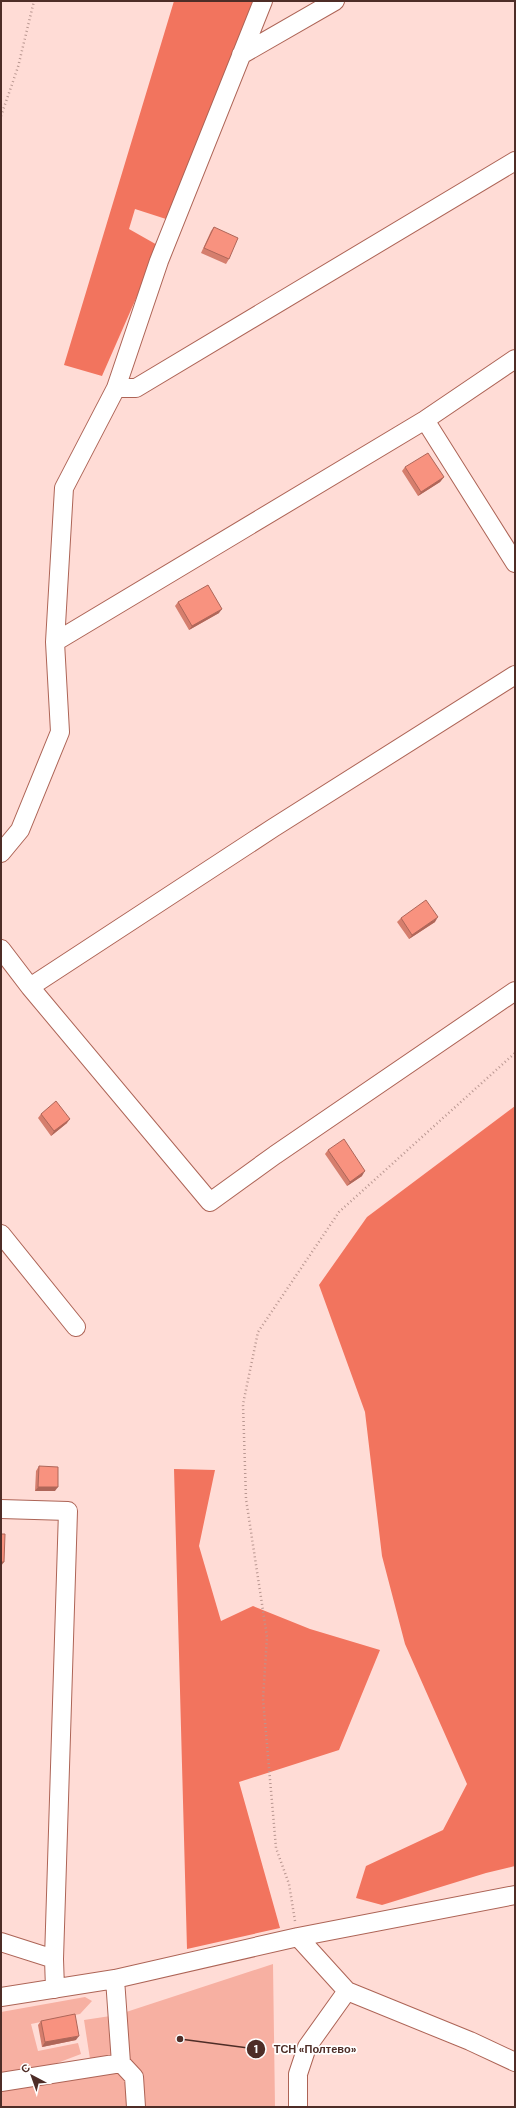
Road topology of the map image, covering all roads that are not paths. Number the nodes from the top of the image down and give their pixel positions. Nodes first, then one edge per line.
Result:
1 (263, 1) edge
2 (335, 1) edge
3 (241, 55) junction
4 (515, 161) edge
5 (515, 359) edge
6 (116, 388) junction
7 (425, 420) junction
8 (515, 563) edge
9 (55, 642) junction
10 (515, 676) edge
11 (1, 854) edge
12 (1, 949) edge
13 (30, 987) junction
14 (515, 991) edge
15 (1, 1234) edge
16 (76, 1327) dead end
17 (1, 1509) edge
18 (515, 1895) edge
19 (298, 1937) junction
20 (1, 1942) edge
21 (54, 1959) junction
22 (115, 1979) junction
23 (55, 1989) junction
24 (346, 1991) junction
25 (1, 1997) edge
26 (515, 2062) edge
27 (121, 2063) junction
28 (1, 2082) edge
29 (136, 2107) edge
30 (298, 2107) edge

1 - 3 street
2 - 3 street
3 - 6 street
4 - 6 street
5 - 7 street
6 - 9 street
7 - 8 street
7 - 9 street
9 - 11 street
10 - 13 street
12 - 13 street
13 - 14 street
15 - 16 street
17 - 21 street
18 - 19 street
19 - 22 street
19 - 24 street
20 - 21 street
21 - 23 street
22 - 23 street
22 - 27 street
23 - 25 street
24 - 26 street
24 - 30 street
27 - 28 street
27 - 29 street

